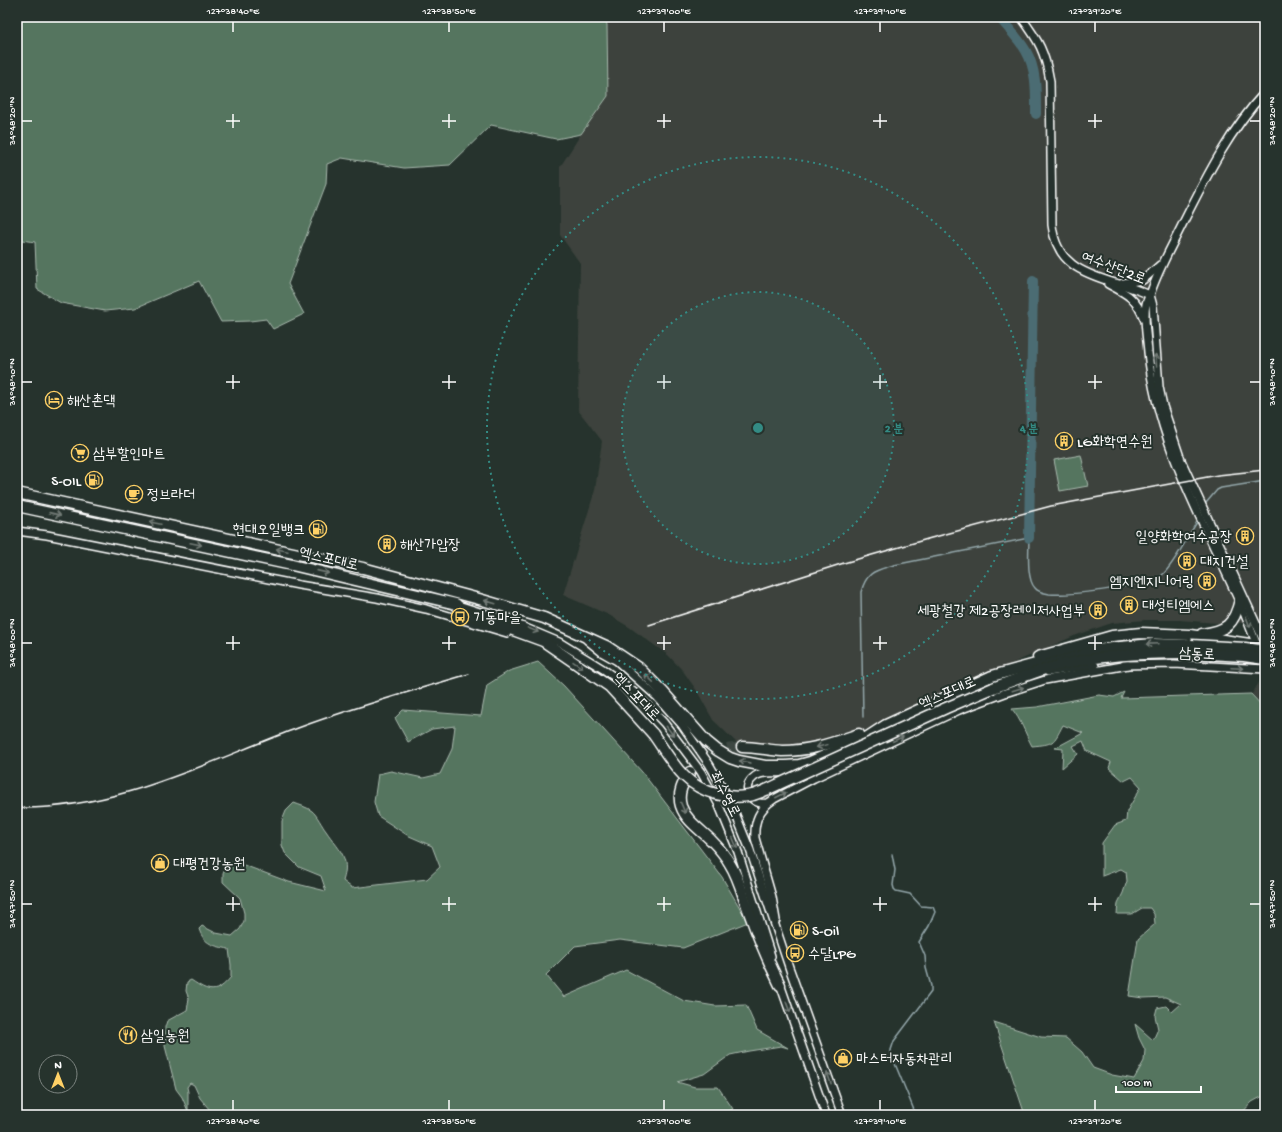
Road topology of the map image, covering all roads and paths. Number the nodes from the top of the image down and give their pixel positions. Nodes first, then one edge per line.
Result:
1 (1021, 17) edge
2 (1265, 92) edge
3 (1165, 258) junction
4 (1098, 278) junction
5 (1119, 284) junction
6 (1150, 295) junction
7 (1146, 325) junction
8 (17, 493) edge
9 (17, 506) edge
10 (17, 531) edge
11 (1242, 599) junction
12 (456, 604) junction
13 (465, 617) junction
14 (1265, 630) edge
15 (507, 633) dead end
16 (579, 634) junction
17 (1190, 644) junction
18 (1262, 644) edge
19 (1265, 651) edge
20 (1265, 659) edge
21 (1128, 665) junction
22 (1265, 669) edge
23 (1026, 676) junction
24 (886, 725) junction
25 (742, 748) tunnel mouth
26 (810, 762) junction
27 (690, 772) tunnel mouth
28 (768, 803) junction
29 (777, 932) junction
30 (780, 985) junction
31 (826, 1115) edge
32 (842, 1115) edge

1 - 4 street, 여수산단2로
2 - 3 street, 여수산단2로
3 - 5 street
3 - 6 street, 여수산단2로
4 - 5 street, 여수산단2로
4 - 7 street
5 - 6 street, 여수산단2로
6 - 7 street
11 -> 6 street
7 - 11 street
16 -> 8 highway, 엑스포대로
9 -> 12 highway, 엑스포대로
10 - 13 street
11 - 14 street
11 - 17 highway
11 - 18 street
12 - 13 highway, 엑스포대로
12 -> 30 street, 좌수영로
13 - 15 street
13 -> 23 highway, 엑스포대로, bridge
26 -> 16 highway, 엑스포대로
16 - 29 street, 좌수영로
17 - 18 highway
17 - 19 highway, bridge
17 - 20 highway, bridge
17 - 23 highway, 엑스포대로
17 -> 24 highway, 엑스포대로
18 - 22 street
21 -> 22 street, 삼동로
21 - 23 street
28 -> 21 street
24 -> 25 highway
24 - 26 highway, 엑스포대로
26 - 28 street
27 -> 30 highway
28 - 29 street
32 -> 29 street, 좌수영로
30 -> 31 street, 좌수영로

